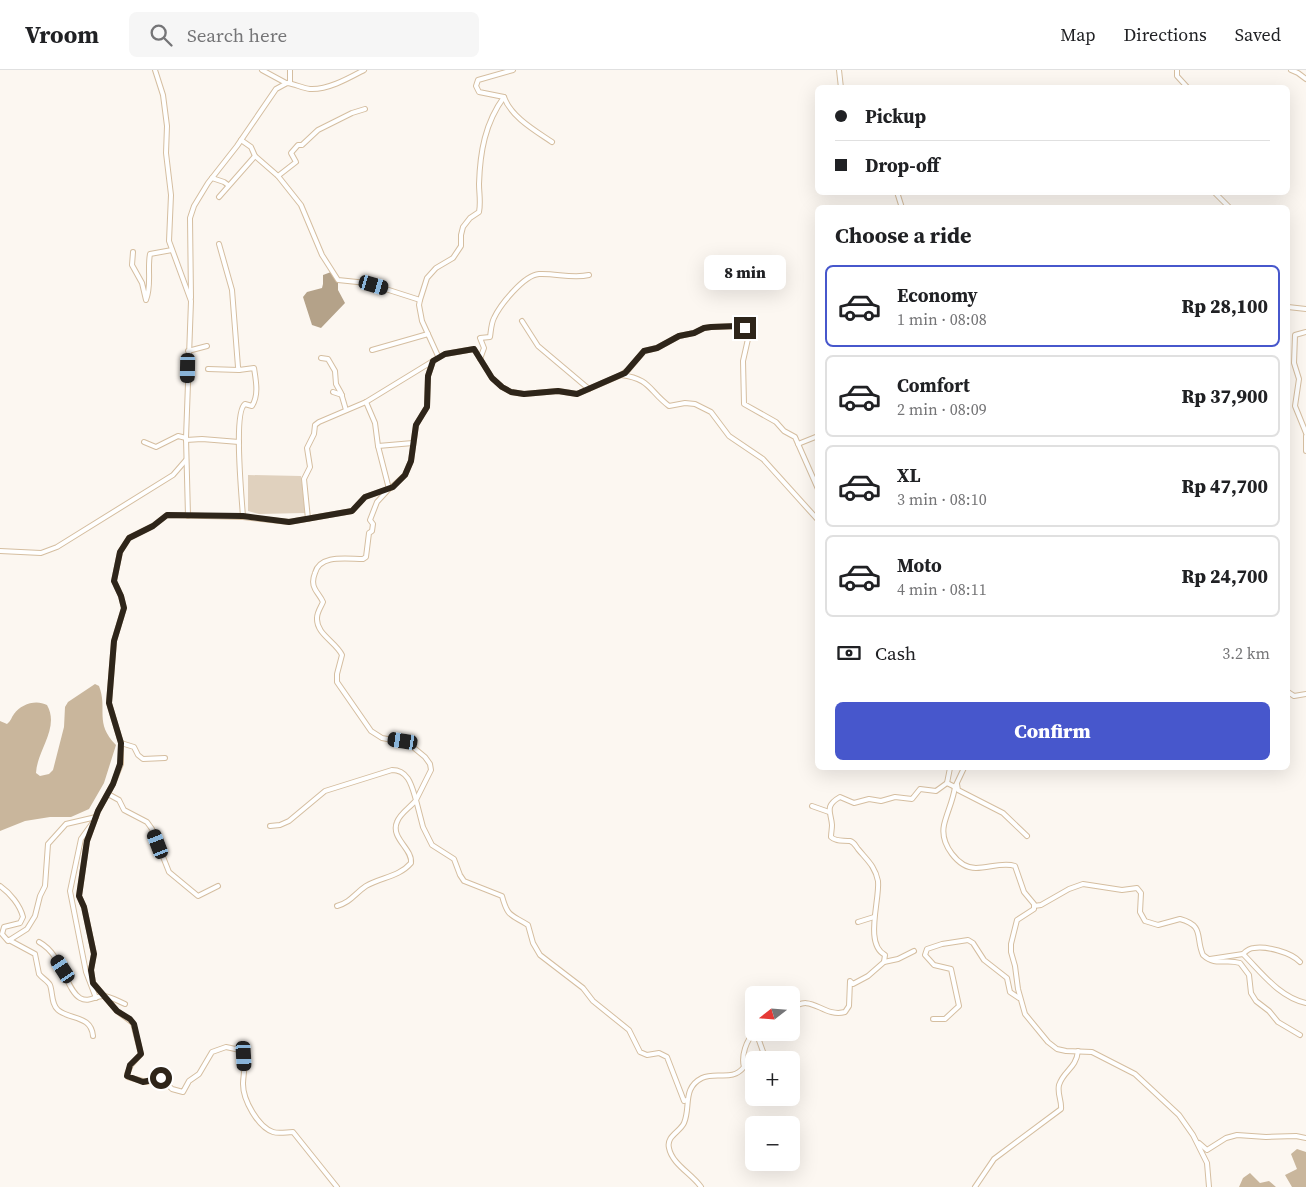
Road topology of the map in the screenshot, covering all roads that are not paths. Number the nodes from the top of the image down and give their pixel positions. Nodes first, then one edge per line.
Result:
1 (155, 70) edge
2 (262, 70) edge
3 (290, 70) edge
4 (349, 70) edge
5 (364, 70) edge
6 (512, 70) edge
7 (839, 70) edge
8 (1177, 70) edge
9 (1291, 70) edge
10 (1298, 71) edge
11 (352, 77) junction
12 (1306, 79) edge
13 (288, 83) junction
14 (841, 85) edge
15 (1185, 85) edge
16 (504, 98) junction
17 (365, 108) dead end
18 (241, 140) junction
19 (552, 142) dead end
20 (254, 156) junction
21 (278, 176) junction
22 (212, 178) junction
23 (228, 185) junction
24 (1217, 195) edge
25 (219, 197) dead end
26 (1227, 205) edge
27 (219, 244) dead end
28 (172, 250) junction
29 (133, 252) dead end
30 (589, 275) dead end
31 (420, 300) junction
32 (191, 301) junction
33 (1290, 307) edge
34 (1306, 309) edge
35 (522, 321) dead end
36 (1306, 332) edge
37 (428, 334) junction
38 (207, 346) dead end
39 (372, 350) dead end
40 (188, 351) junction
41 (438, 356) junction
42 (321, 358) dead end
43 (480, 359) junction
44 (433, 361) junction
45 (208, 369) dead end
46 (239, 370) junction
47 (621, 375) junction
48 (589, 389) junction
49 (333, 392) dead end
50 (342, 395) junction
51 (366, 402) junction
52 (346, 410) junction
53 (1306, 434) edge
54 (815, 437) edge
55 (186, 439) junction
56 (144, 442) dead end
57 (239, 442) junction
58 (413, 443) junction
59 (798, 444) junction
60 (378, 446) junction
61 (1306, 451) edge
62 (187, 458) junction
63 (815, 482) edge
64 (389, 489) junction
65 (188, 516) junction
66 (243, 516) junction
67 (815, 518) edge
68 (308, 519) junction
69 (0, 551) edge
70 (1290, 693) edge
71 (1306, 694) edge
72 (121, 743) junction
73 (165, 758) dead end
74 (950, 770) edge
75 (963, 770) edge
76 (959, 777) junction
77 (947, 783) junction
78 (955, 787) junction
79 (108, 794) junction
80 (416, 800) junction
81 (812, 806) dead end
82 (829, 812) junction
83 (95, 818) junction
84 (270, 826) dead end
85 (1027, 836) dead end
86 (0, 886) edge
87 (218, 886) dead end
88 (337, 906) dead end
89 (1034, 906) junction
90 (874, 918) junction
91 (858, 922) dead end
92 (9, 940) junction
93 (39, 942) dead end
94 (914, 951) dead end
95 (1243, 954) junction
96 (1207, 959) junction
97 (884, 962) junction
98 (1300, 962) dead end
99 (105, 996) junction
100 (96, 998) junction
101 (1020, 998) junction
102 (800, 1003) edge
103 (1306, 1003) edge
104 (125, 1004) dead end
105 (933, 1020) dead end
106 (1300, 1035) dead end
107 (93, 1036) dead end
108 (748, 1041) edge
109 (1078, 1051) junction
110 (687, 1100) junction
111 (1306, 1138) edge
112 (1197, 1142) junction
113 (337, 1187) edge
114 (701, 1187) edge
115 (975, 1187) edge
116 (1209, 1187) edge

1 - 28 street
2 - 13 street
3 - 13 street
4 - 11 street
5 - 11 street
6 - 16 street
7 - 14 street
8 - 15 street
9 - 10 street
10 - 12 street
11 - 13 street
13 - 18 street
16 - 19 street
16 - 31 street
17 - 21 street
18 - 20 street
18 - 22 street
20 - 21 street
20 - 23 street
21 - 31 street
22 - 23 street
22 - 32 street
23 - 25 street
24 - 26 street
27 - 46 street
28 - 29 street
28 - 32 street
30 - 43 street
31 - 37 street
32 - 40 street
33 - 34 street
35 - 48 street
36 - 53 street
37 - 39 street
37 - 41 street
38 - 40 street
40 - 55 street
41 - 43 street
41 - 44 street
42 - 50 street
43 - 48 street
44 - 51 street
44 - 58 street
45 - 46 street
46 - 57 street
47 - 48 street
47 - 59 street
47 - 67 street
49 - 50 street
50 - 52 street
51 - 52 street
51 - 60 street
52 - 68 street
53 - 61 street
54 - 59 street
55 - 56 street
55 - 57 street
55 - 62 street
57 - 66 street
58 - 60 street
58 - 64 street
59 - 63 street
60 - 64 street
62 - 65 street
62 - 69 street
64 - 68 street
64 - 80 street
65 - 66 street
65 - 72 street
66 - 68 street
70 - 71 street
72 - 73 street
72 - 79 street
74 - 77 street
75 - 76 street
76 - 78 street
76 - 85 street
77 - 78 street
77 - 82 street
78 - 89 street
79 - 83 street
79 - 87 street
80 - 84 street
80 - 88 street
80 - 110 street
81 - 82 street
82 - 90 street
83 - 92 street
83 - 99 street
83 - 100 street
86 - 92 street
89 - 96 street
89 - 101 street
90 - 91 street
90 - 97 street
92 - 107 street
93 - 100 street
94 - 97 street
95 - 96 street
95 - 98 street
95 - 103 street
96 - 106 street
97 - 102 street
99 - 100 street
99 - 104 street
99 - 113 street
101 - 105 street
101 - 109 street
108 - 110 street
109 - 112 street
109 - 115 street
110 - 114 street
111 - 112 street
112 - 116 street

